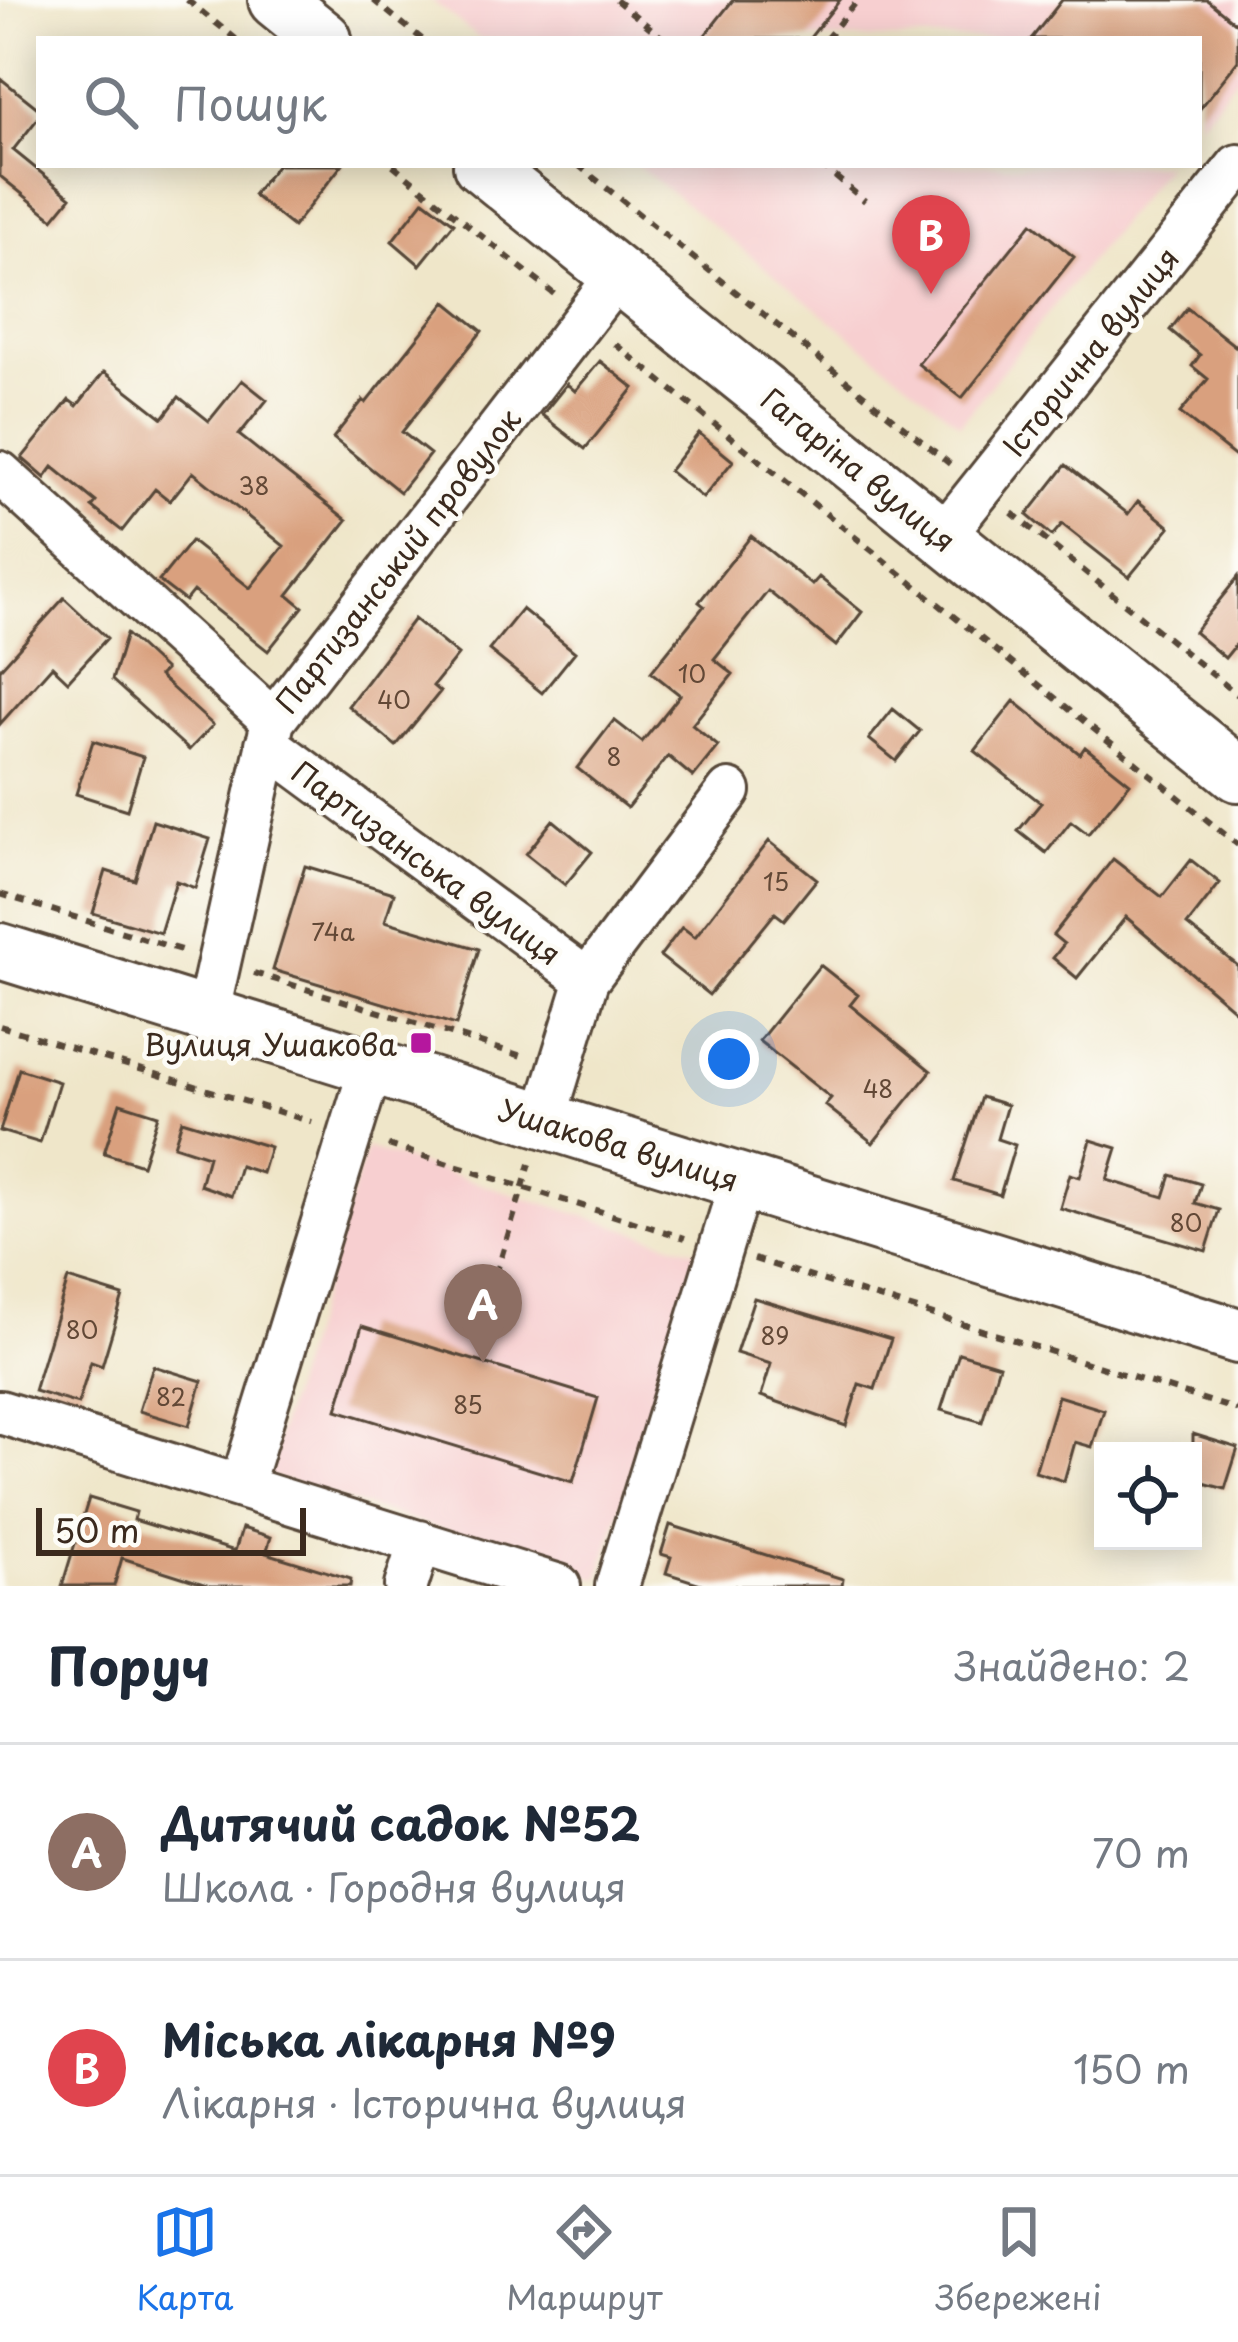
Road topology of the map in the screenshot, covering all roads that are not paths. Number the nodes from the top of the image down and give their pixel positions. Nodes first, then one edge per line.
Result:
1 (276, 0) edge
2 (320, 36) edge
3 (1238, 166) edge
4 (485, 168) edge
5 (618, 275) junction
6 (0, 473) edge
7 (943, 536) junction
8 (270, 732) junction
9 (1238, 774) edge
10 (729, 790) dead end
11 (0, 951) edge
12 (587, 980) junction
13 (207, 1016) junction
14 (371, 1067) junction
15 (544, 1120) junction
16 (741, 1182) junction
17 (1238, 1336) edge
18 (0, 1412) edge
19 (241, 1487) junction
20 (420, 1542) junction
21 (406, 1586) edge
22 (560, 1586) edge
23 (616, 1586) edge

1 - 2 street
3 - 7 street, Історична вулиця
4 - 5 street, Гагаріна вулиця
5 - 7 street, Гагаріна вулиця
5 - 8 street, Партизанський провулок
6 - 8 street, Партизанська вулиця
7 - 9 street, Гагаріна вулиця
8 - 12 street, Партизанська вулиця
8 - 13 street, Партизанський провулок
10 - 12 street
11 - 13 street, Ушакова вулиця
12 - 15 street
13 - 14 street, Ушакова вулиця
14 - 15 street, Ушакова вулиця
14 - 19 street
15 - 16 street, Ушакова вулиця
16 - 17 street, Ушакова вулиця
16 - 23 street
18 - 19 street
19 - 20 street
20 - 21 street
20 - 22 street

